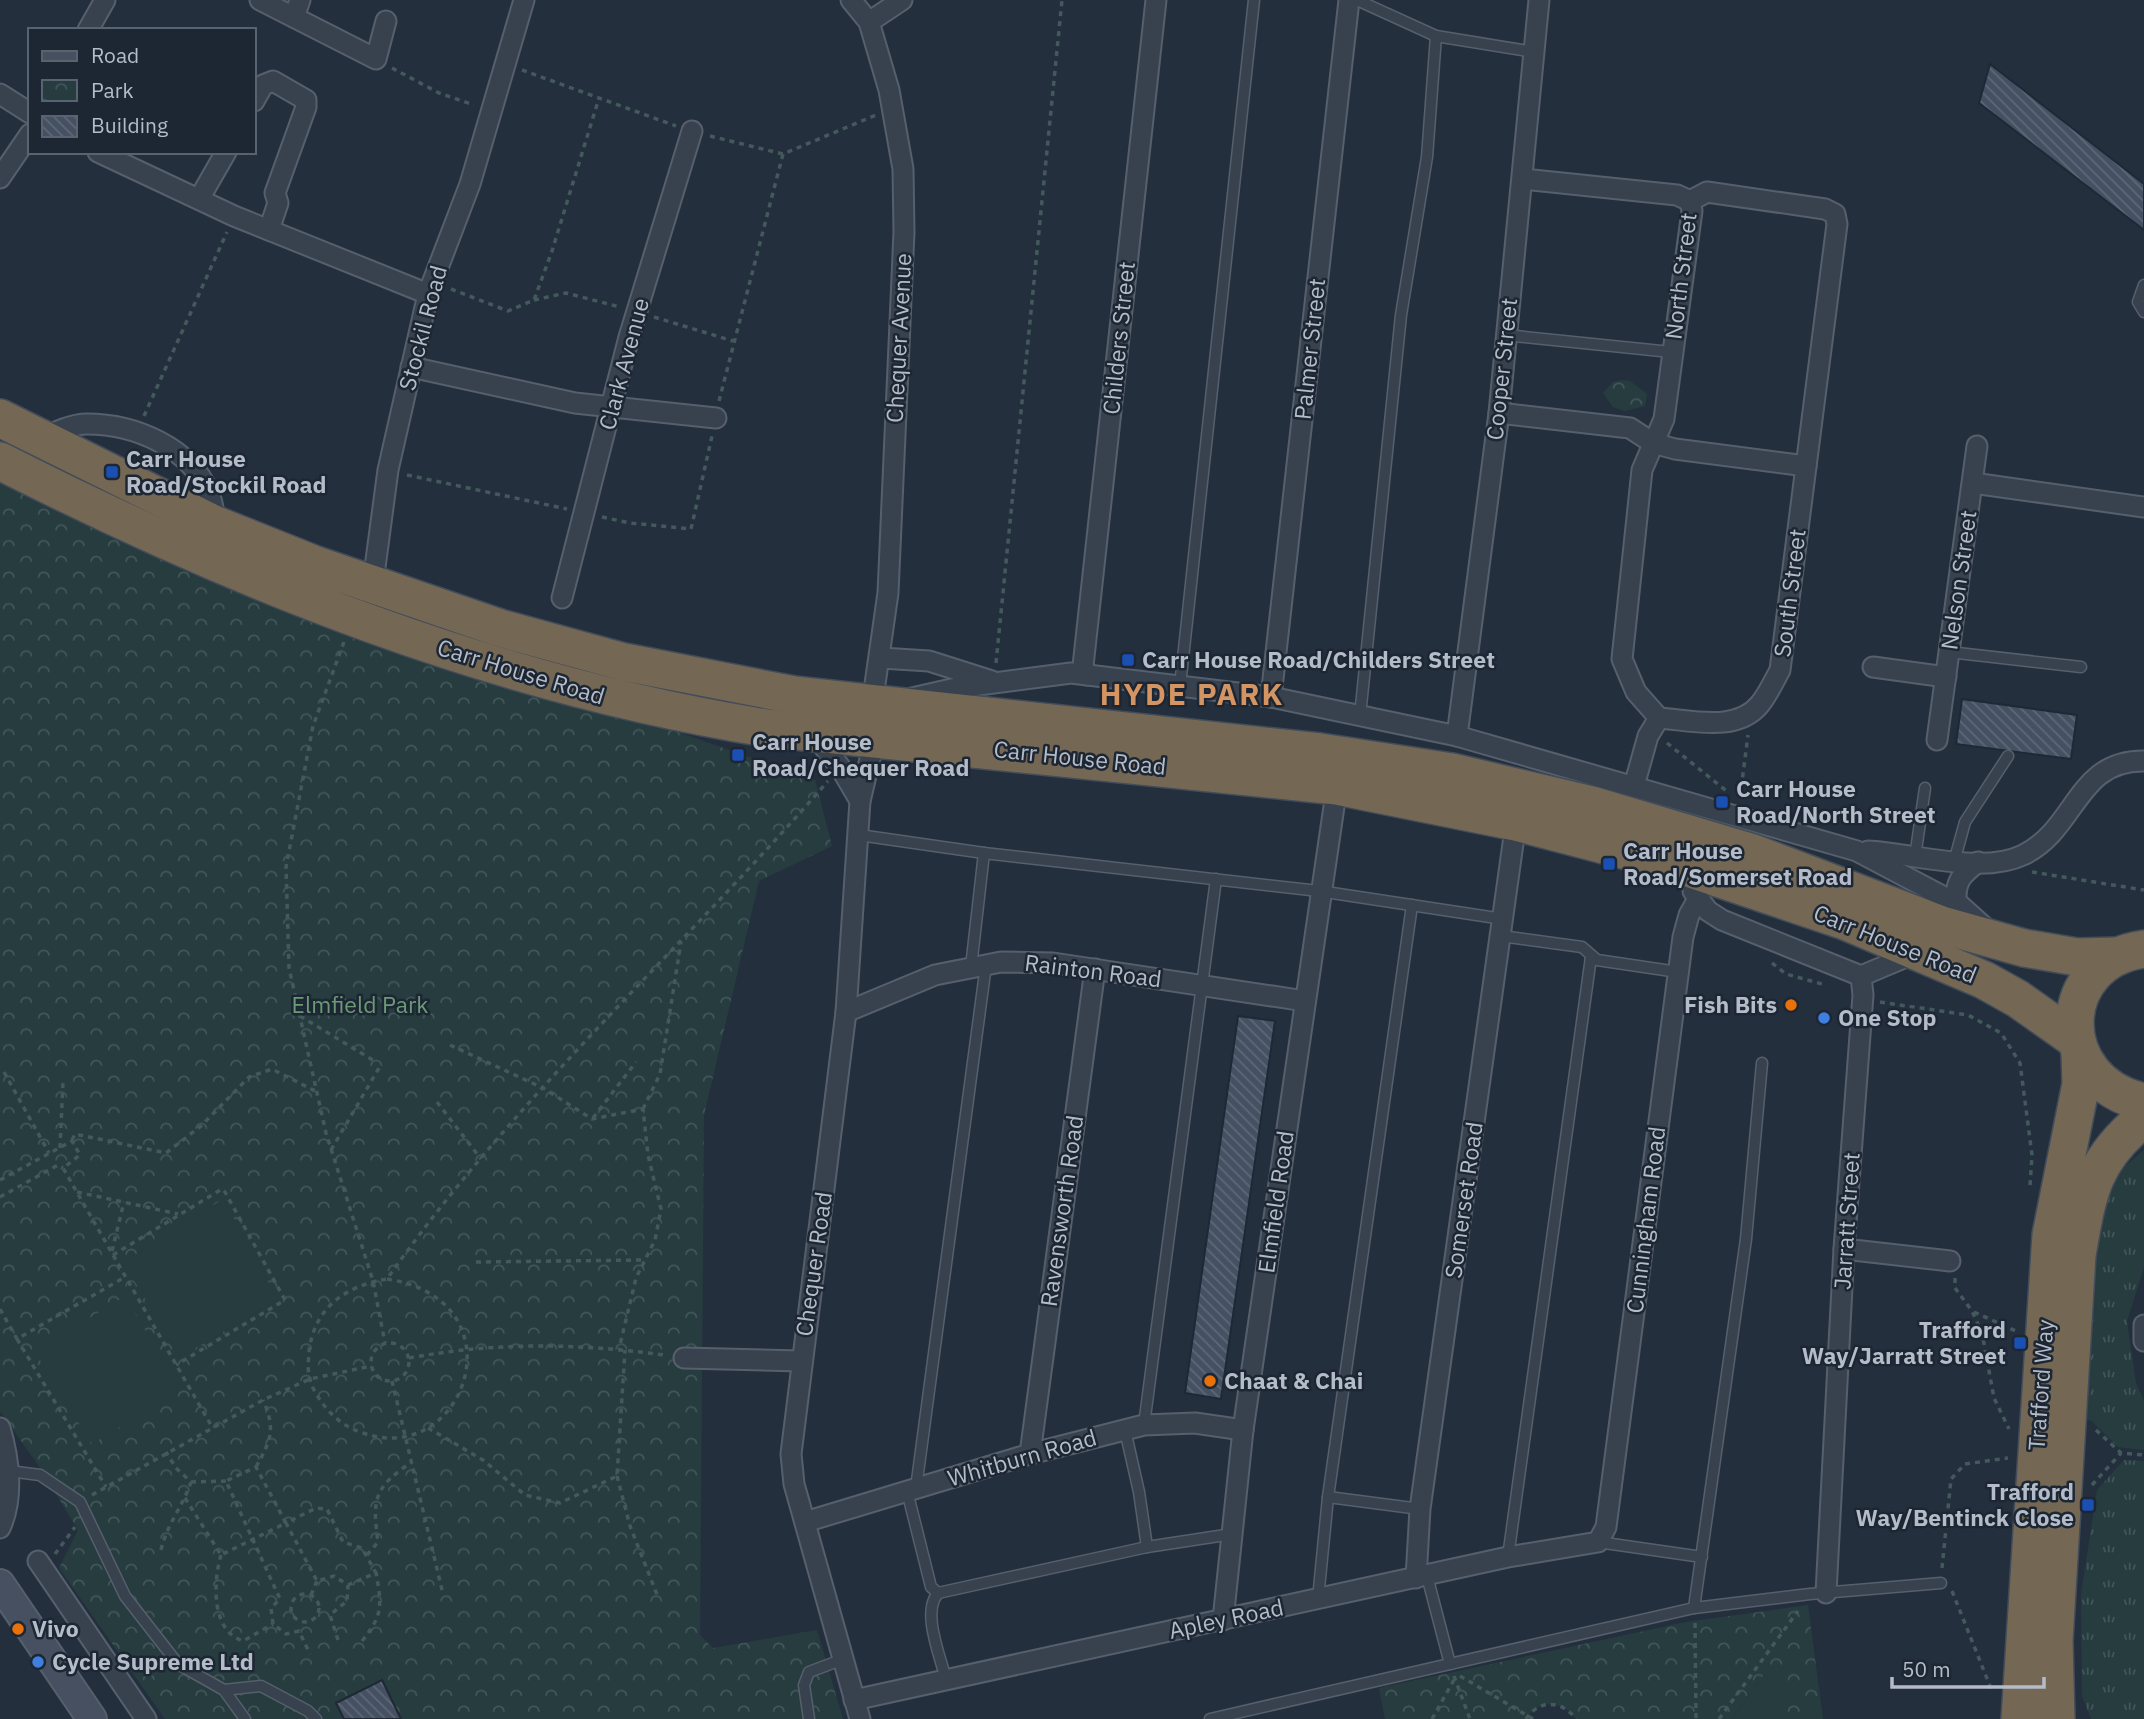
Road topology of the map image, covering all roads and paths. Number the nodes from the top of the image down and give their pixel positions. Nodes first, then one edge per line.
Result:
1 (105, 0) edge
2 (260, 0) edge
3 (524, 0) edge
4 (851, 0) edge
5 (902, 0) edge
6 (1062, 0) edge
7 (1156, 0) edge
8 (1254, 0) edge
9 (1349, 0) edge
10 (1357, 0) edge
11 (1539, 0) edge
12 (297, 9) edge
13 (386, 21) dead end
14 (869, 22) junction
15 (90, 28) edge
16 (1436, 36) junction
17 (1534, 52) junction
18 (376, 59) junction
19 (506, 64) junction
20 (0, 94) edge
21 (256, 97) edge
22 (599, 98) junction
23 (892, 109) junction
24 (493, 111) junction
25 (28, 112) edge
26 (692, 131) junction
27 (28, 137) edge
28 (102, 154) edge
29 (225, 154) edge
30 (783, 154) junction
31 (0, 178) edge
32 (1523, 179) junction
33 (199, 200) junction
34 (1690, 201) junction
35 (234, 216) junction
36 (269, 230) junction
37 (2144, 285) edge
38 (430, 288) junction
39 (2144, 312) edge
40 (1504, 335) junction
41 (1671, 352) junction
42 (411, 367) junction
43 (613, 405) junction
44 (1499, 413) junction
45 (0, 418) edge
46 (716, 418) junction
47 (138, 431) junction
48 (40, 440) junction
49 (1653, 443) junction
50 (1978, 446) dead end
51 (0, 461) edge
52 (1807, 466) junction
53 (388, 470) junction
54 (1973, 483) junction
55 (2144, 508) edge
56 (584, 513) junction
57 (216, 525) junction
58 (372, 585) junction
59 (562, 598) dead end
60 (360, 620) junction
61 (1949, 652) junction
62 (881, 658) junction
63 (1873, 667) dead end
64 (2081, 667) dead end
65 (1087, 675) junction
66 (1946, 677) junction
67 (994, 682) junction
68 (1180, 686) junction
69 (1270, 697) junction
70 (876, 704) junction
71 (1751, 712) junction
72 (1360, 716) junction
73 (1655, 724) junction
74 (812, 732) junction
75 (1457, 736) junction
76 (875, 738) junction
77 (1937, 740) dead end
78 (2008, 756) dead end
79 (2144, 761) edge
80 (840, 767) junction
81 (1337, 786) junction
82 (1634, 786) junction
83 (1924, 788) dead end
84 (860, 801) junction
85 (1516, 822) junction
86 (859, 835) junction
87 (1857, 851) junction
88 (984, 853) junction
89 (1915, 857) junction
90 (2001, 860) junction
91 (1954, 862) junction
92 (1978, 862) junction
93 (1673, 863) junction
94 (1216, 879) junction
95 (2144, 890) edge
96 (1319, 891) junction
97 (1698, 899) junction
98 (1956, 903) junction
99 (1412, 905) junction
100 (1502, 928) junction
101 (682, 939) junction
102 (2001, 942) junction
103 (2133, 948) edge
104 (1919, 952) junction
105 (1591, 957) junction
106 (978, 965) junction
107 (1095, 969) junction
108 (1678, 972) junction
109 (1203, 985) junction
110 (1862, 986) junction
111 (1306, 1001) junction
112 (846, 1012) junction
113 (300, 1016) junction
114 (450, 1045) dead end
115 (2078, 1047) junction
116 (376, 1062) dead end
117 (636, 1062) dead end
118 (1762, 1063) dead end
119 (379, 1068) dead end
120 (4, 1072) dead end
121 (63, 1082) dead end
122 (543, 1088) junction
123 (317, 1093) junction
124 (437, 1102) dead end
125 (2144, 1102) edge
126 (643, 1109) junction
127 (2144, 1118) edge
128 (592, 1119) junction
129 (72, 1141) junction
130 (60, 1148) junction
131 (331, 1150) junction
132 (49, 1153) junction
133 (481, 1159) junction
134 (63, 1168) junction
135 (0, 1180) edge
136 (77, 1192) junction
137 (2029, 1196) dead end
138 (0, 1197) edge
139 (124, 1202) junction
140 (180, 1214) junction
141 (1844, 1249) junction
142 (112, 1254) junction
143 (645, 1260) junction
144 (1950, 1261) joint
145 (476, 1262) dead end
146 (125, 1276) junction
147 (387, 1279) junction
148 (373, 1281) junction
149 (0, 1309) edge
150 (1972, 1311) junction
151 (2020, 1319) dead end
152 (2144, 1325) edge
153 (2020, 1332) junction
154 (17, 1339) junction
155 (2019, 1340) dead end
156 (2144, 1341) edge
157 (386, 1343) junction
158 (466, 1347) junction
159 (622, 1350) junction
160 (684, 1358) joint
161 (409, 1359) junction
162 (800, 1361) junction
163 (176, 1365) junction
164 (371, 1366) junction
165 (310, 1379) junction
166 (392, 1381) junction
167 (263, 1400) junction
168 (2012, 1422) dead end
169 (1144, 1425) junction
170 (0, 1427) edge
171 (212, 1427) junction
172 (428, 1428) junction
173 (1125, 1430) junction
174 (1243, 1430) junction
175 (405, 1437) junction
176 (2011, 1450) dead end
177 (166, 1452) junction
178 (2121, 1453) dead end
179 (1030, 1454) junction
180 (2012, 1457) junction
181 (412, 1462) junction
182 (256, 1467) junction
183 (9, 1471) junction
184 (2011, 1471) dead end
185 (617, 1475) junction
186 (226, 1481) junction
187 (191, 1482) junction
188 (2091, 1486) dead end
189 (106, 1487) junction
190 (911, 1490) junction
191 (1328, 1497) junction
192 (185, 1498) junction
193 (80, 1502) junction
194 (1420, 1509) junction
195 (805, 1522) junction
196 (286, 1523) junction
197 (0, 1528) edge
198 (1232, 1534) junction
199 (252, 1540) junction
200 (1598, 1542) junction
201 (1147, 1547) junction
202 (161, 1550) dead end
203 (220, 1555) junction
204 (367, 1555) junction
205 (1508, 1557) junction
206 (1702, 1557) junction
207 (38, 1561) dead end
208 (376, 1573) junction
209 (1421, 1577) junction
210 (317, 1581) junction
211 (1941, 1583) junction
212 (0, 1584) edge
213 (348, 1585) junction
214 (938, 1593) junction
215 (1818, 1593) junction
216 (443, 1594) dead end
217 (311, 1595) junction
218 (657, 1597) dead end
219 (280, 1599) junction
220 (1318, 1599) junction
221 (292, 1603) junction
222 (1695, 1608) junction
223 (319, 1610) junction
224 (330, 1615) junction
225 (1223, 1620) junction
226 (302, 1622) junction
227 (273, 1624) junction
228 (299, 1631) junction
229 (338, 1640) dead end
230 (362, 1641) dead end
231 (310, 1654) dead end
232 (841, 1660) junction
233 (1450, 1664) junction
234 (1455, 1678) junction
235 (946, 1681) junction
236 (223, 1690) junction
237 (857, 1710) edge
238 (84, 1714) edge
239 (2013, 1714) edge
240 (1527, 1717) edge
241 (146, 1719) edge
242 (245, 1719) edge
243 (316, 1719) edge
244 (809, 1719) edge
245 (1210, 1719) edge
246 (1432, 1719) edge
247 (1470, 1719) edge
248 (1533, 1719) edge
249 (1576, 1719) edge
250 (1696, 1719) edge
251 (1719, 1719) edge
252 (2056, 1719) edge

1 - 15 street
2 - 12 street
3 - 19 street, Stockil Road
4 - 14 street, Chequer Avenue
5 - 14 street
6 - 67 path
7 - 65 street, Childers Street
8 - 68 lane
9 - 69 street, Palmer Street
10 - 16 lane
11 - 17 street, Cooper Street
12 - 18 street
13 - 18 street
14 - 23 street, Chequer Avenue
16 - 17 lane
16 - 72 lane
17 - 32 street, Cooper Street
18 - 24 path
19 - 22 path
19 - 24 street, Stockil Road
20 - 25 street
21 - 36 street
22 - 26 path
22 - 38 path
23 - 30 path
23 - 62 street, Chequer Avenue
24 - 38 street, Stockil Road
26 - 30 path
26 - 43 street, Clark Avenue
27 - 31 street
28 - 33 street
29 - 33 street
30 - 46 path
32 - 34 street, North Street
32 - 40 street, Cooper Street
33 - 35 street
34 - 41 street, North Street
34 - 52 street, South Street
35 - 36 street
35 - 47 path
36 - 38 street
37 - 39 lane
38 - 42 street, Stockil Road
40 - 41 lane, North Street
40 - 44 street, Cooper Street
41 - 49 street, North Street
42 - 43 street
42 - 53 street, Stockil Road
43 - 46 street
43 - 56 street, Clark Avenue
44 - 49 street
44 - 75 street, Cooper Street
45 - 48 highway, Carr House Road
46 - 56 path
47 - 48 street
47 - 57 street
48 - 57 highway, Carr House Road
49 - 52 street
49 - 73 street, North Street
50 - 54 street, Nelson Street
51 - 60 highway, Carr House Road
52 - 71 street, South Street
53 - 56 path
53 - 58 street, Stockil Road
54 - 55 street, Nelson Street
54 - 61 street, Nelson Street
56 - 59 street, Clark Avenue
57 - 58 highway, Carr House Road
58 - 60 street, Stockil Road
58 - 70 highway, Carr House Road
60 - 74 highway, Carr House Road
60 - 113 path
61 - 64 lane
61 - 66 street, Nelson Street
62 - 67 street
62 - 70 street, Chequer Avenue
63 - 66 street, Nelson Street
65 - 67 street
65 - 68 street
66 - 77 street, Nelson Street
67 - 70 street
68 - 69 street
69 - 72 street
70 - 102 highway, Carr House Road
71 - 73 street
71 - 73 path
72 - 75 street
73 - 82 street
74 - 76 highway, Carr House Road
74 - 80 street
75 - 82 street
76 - 81 highway, Carr House Road
76 - 84 street, Chequer Road
78 - 91 lane
79 - 90 street
80 - 84 street
80 - 101 path
81 - 85 highway, Carr House Road
81 - 96 street, Elmfield Road
82 - 87 street
83 - 89 lane
84 - 86 street, Chequer Road
85 - 93 highway, Carr House Road
85 - 100 street, Somerset Road
86 - 88 lane
86 - 112 street, Chequer Road
87 - 89 street
87 - 98 street
88 - 94 lane
88 - 106 lane
89 - 91 street
90 - 92 street
90 - 95 path
91 - 92 street
92 - 98 street
93 - 97 street
93 - 104 highway, Carr House Road
94 - 96 lane
94 - 109 lane
96 - 99 lane
96 - 111 street, Elmfield Road
97 - 108 street, Cunningham Road
97 - 110 street
98 - 102 street
99 - 100 lane
99 - 191 lane
100 - 105 lane
100 - 194 street, Somerset Road
101 - 122 path
101 - 126 path
102 - 103 highway, Carr House Road
103 - 115 highway, Trafford Way
104 - 110 street
104 - 115 highway, Carr House Road
105 - 108 lane
105 - 205 lane
106 - 107 street, Rainton Road
106 - 112 street, Rainton Road
106 - 190 lane
107 - 109 street, Rainton Road
107 - 179 street, Ravensworth Road
108 - 200 street, Cunningham Road
109 - 111 street, Rainton Road
109 - 169 lane
110 - 137 path
110 - 141 street, Jarratt Street
111 - 174 street, Elmfield Road
112 - 162 street, Chequer Road
113 - 116 path
113 - 123 path
114 - 122 path
115 - 125 highway, Carr House Road
115 - 239 highway, Trafford Way
117 - 128 path
118 - 206 lane
119 - 131 path
120 - 132 path
121 - 130 path
122 - 128 path
122 - 133 path
123 - 129 path
123 - 131 path
124 - 133 path
126 - 128 path
126 - 143 path
127 - 252 highway, Trafford Way
129 - 130 path
129 - 134 path
130 - 132 path
131 - 148 path
132 - 135 path
133 - 147 path
134 - 136 path
134 - 138 path
136 - 139 path
136 - 142 path
139 - 140 path
139 - 142 path
140 - 142 path
140 - 163 path
141 - 144 street
141 - 215 street, Jarratt Street
142 - 146 path
143 - 145 path
143 - 159 path
144 - 150 path
146 - 154 path
146 - 163 path
147 - 148 path
147 - 158 path
148 - 157 path
148 - 165 path
149 - 154 path
150 - 153 path
150 - 168 path
151 - 153 path
152 - 156 street
153 - 155 path
154 - 189 path
157 - 161 path
157 - 164 path
158 - 159 path
158 - 161 path
158 - 172 path
159 - 160 path
159 - 185 path
160 - 162 street
161 - 166 path
162 - 195 street, Chequer Road
163 - 171 path
164 - 165 path
164 - 166 path
165 - 167 path
165 - 175 path
166 - 175 path
167 - 171 path
167 - 182 path
169 - 173 street, Whitburn Road
169 - 174 street, Whitburn Road
170 - 183 street
171 - 177 path
172 - 175 path
172 - 185 path
173 - 179 street, Whitburn Road
173 - 201 lane
174 - 198 street, Elmfield Road
175 - 181 path
176 - 180 path
177 - 187 path
177 - 189 path
178 - 188 path
179 - 190 street, Whitburn Road
180 - 184 path
180 - 211 path
181 - 204 path
181 - 216 path
182 - 186 path
182 - 196 path
183 - 193 lane
183 - 197 street
185 - 218 path
186 - 187 path
186 - 199 path
187 - 192 path
189 - 193 path
190 - 195 street, Whitburn Road
190 - 214 lane
191 - 194 lane
191 - 220 lane
192 - 202 path
192 - 203 path
193 - 236 lane
194 - 209 street, Somerset Road
195 - 232 street, Chequer Road
196 - 199 path
196 - 204 path
196 - 210 path
198 - 201 lane
198 - 225 street, Elmfield Road
199 - 203 path
199 - 219 path
200 - 205 street, Apley Road
200 - 206 lane
201 - 214 lane
203 - 227 path
204 - 208 path
205 - 209 street, Apley Road
206 - 222 lane
207 - 241 street
208 - 213 path
208 - 230 path
209 - 220 street, Apley Road
209 - 233 lane
210 - 213 path
210 - 217 path
211 - 215 lane
211 - 239 path
212 - 238 street
213 - 224 path
214 - 235 lane
215 - 222 lane
215 - 251 path
217 - 221 path
217 - 223 path
219 - 221 path
219 - 227 path
220 - 225 street, Apley Road
221 - 226 path
222 - 233 lane
222 - 250 path
223 - 224 path
223 - 226 path
224 - 229 path
225 - 235 street, Apley Road
226 - 228 path
227 - 228 path
228 - 231 path
232 - 237 street, Chequer Road
232 - 244 lane
233 - 245 lane
234 - 240 path
234 - 246 path
234 - 247 path
235 - 237 street, Apley Road
236 - 242 lane
236 - 243 lane
240 - 248 path
240 - 249 path

